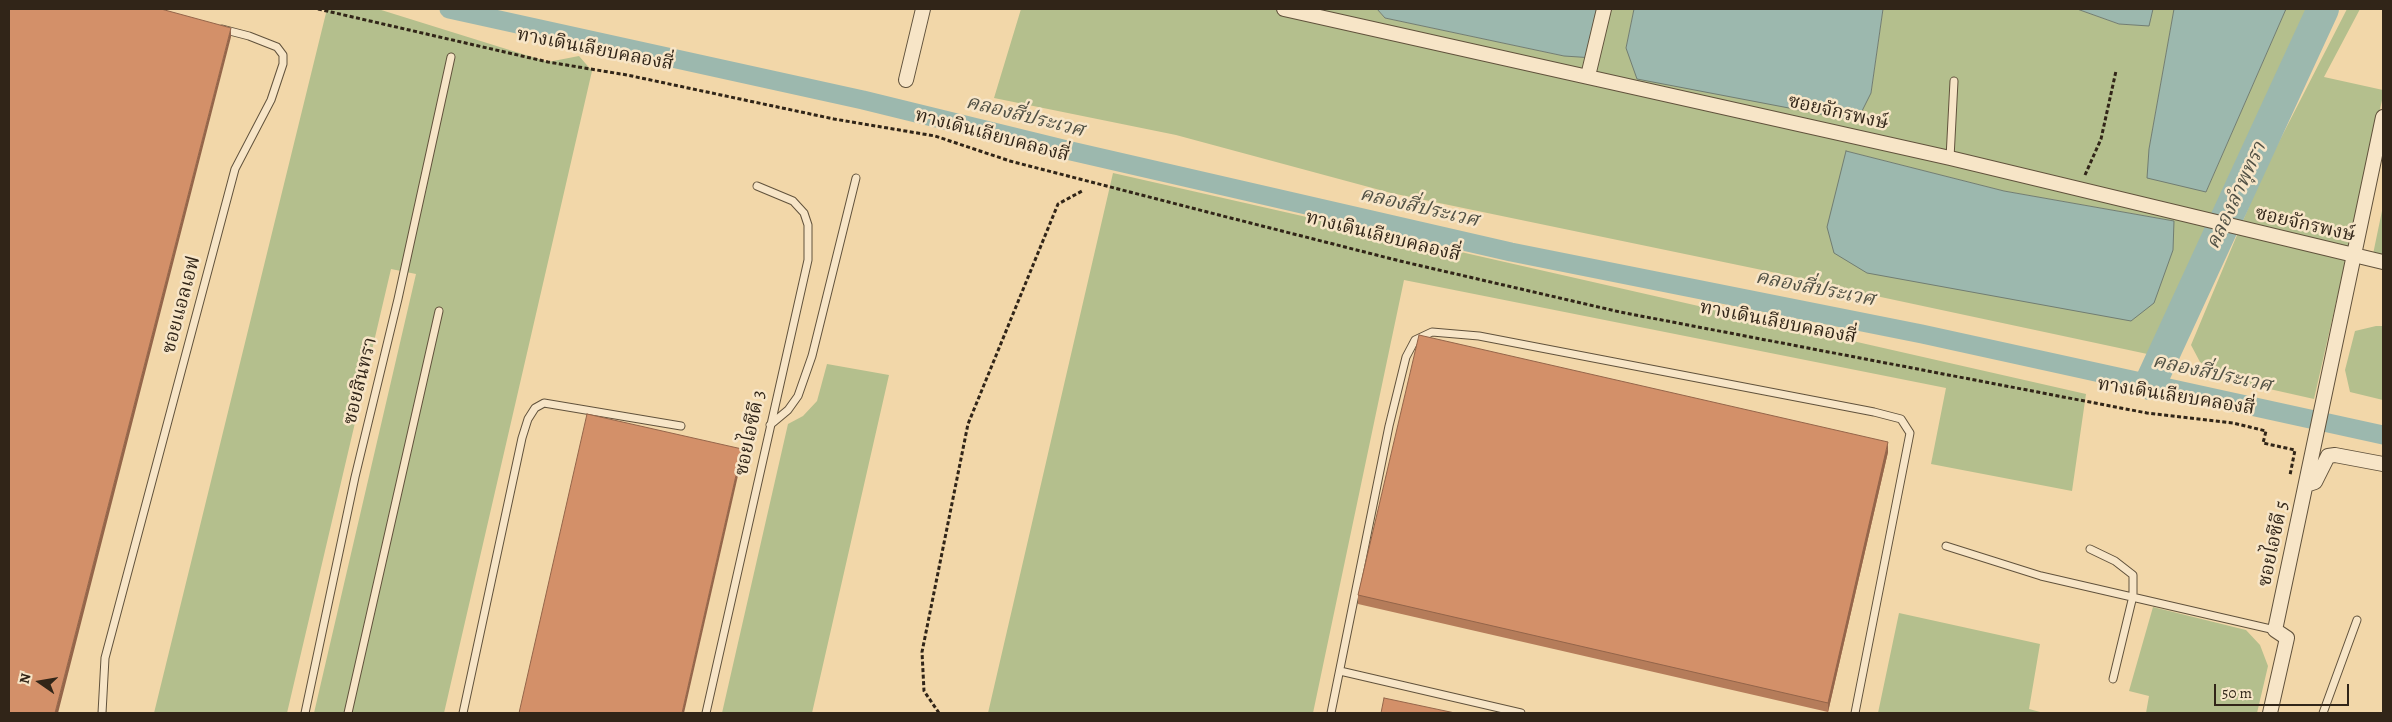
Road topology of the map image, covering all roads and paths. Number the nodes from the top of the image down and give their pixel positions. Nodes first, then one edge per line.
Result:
1 (318, 9) edge
2 (923, 9) edge
3 (1284, 9) edge
4 (1604, 9) edge
5 (215, 27) edge
6 (451, 57) dead end
7 (2116, 71) dead end
8 (1588, 76) junction
9 (906, 80) dead end
10 (1954, 81) dead end
11 (2383, 117) edge
12 (1950, 158) junction
13 (856, 178) dead end
14 (757, 186) dead end
15 (2077, 189) junction
16 (1084, 190) dead end
17 (2353, 255) junction
18 (2383, 262) edge
19 (439, 312) dead end
20 (770, 425) junction
21 (681, 426) dead end
22 (2383, 464) edge
23 (2307, 481) junction
24 (1946, 546) dead end
25 (2090, 548) dead end
26 (2133, 596) junction
27 (2358, 620) dead end
28 (2275, 630) junction
29 (1340, 671) junction
30 (2113, 679) dead end
31 (102, 713) edge
32 (305, 713) edge
33 (348, 713) edge
34 (463, 713) edge
35 (706, 713) edge
36 (940, 713) edge
37 (1331, 713) edge
38 (1520, 713) edge
39 (1855, 713) edge
40 (2270, 713) edge
41 (2322, 713) edge

1 - 23 path, ทางเดินเลียบคลองสี่
2 - 9 street
3 - 8 street, ซอยจักรพงษ์
4 - 8 street
5 - 31 lane, ซอยแอลเอฟ
6 - 32 lane, ซอยสินทรา
7 - 15 path
8 - 12 street, ซอยจักรพงษ์
10 - 12 lane
11 - 17 street, ซอยไอซีดี 5
12 - 15 street, ซอยจักรพงษ์
13 - 20 lane
14 - 20 lane, ซอยไอซีดี 3
15 - 17 street, ซอยจักรพงษ์
16 - 36 path
17 - 18 street, ซอยจักรพงษ์
17 - 23 street, ซอยไอซีดี 5
19 - 33 lane
20 - 35 lane, ซอยไอซีดี 3
21 - 34 lane
22 - 23 street
23 - 28 street, ซอยไอซีดี 5
24 - 26 lane
25 - 26 lane
26 - 28 lane
26 - 30 lane
27 - 41 lane
28 - 40 street
29 - 37 lane
29 - 38 lane
29 - 39 lane

